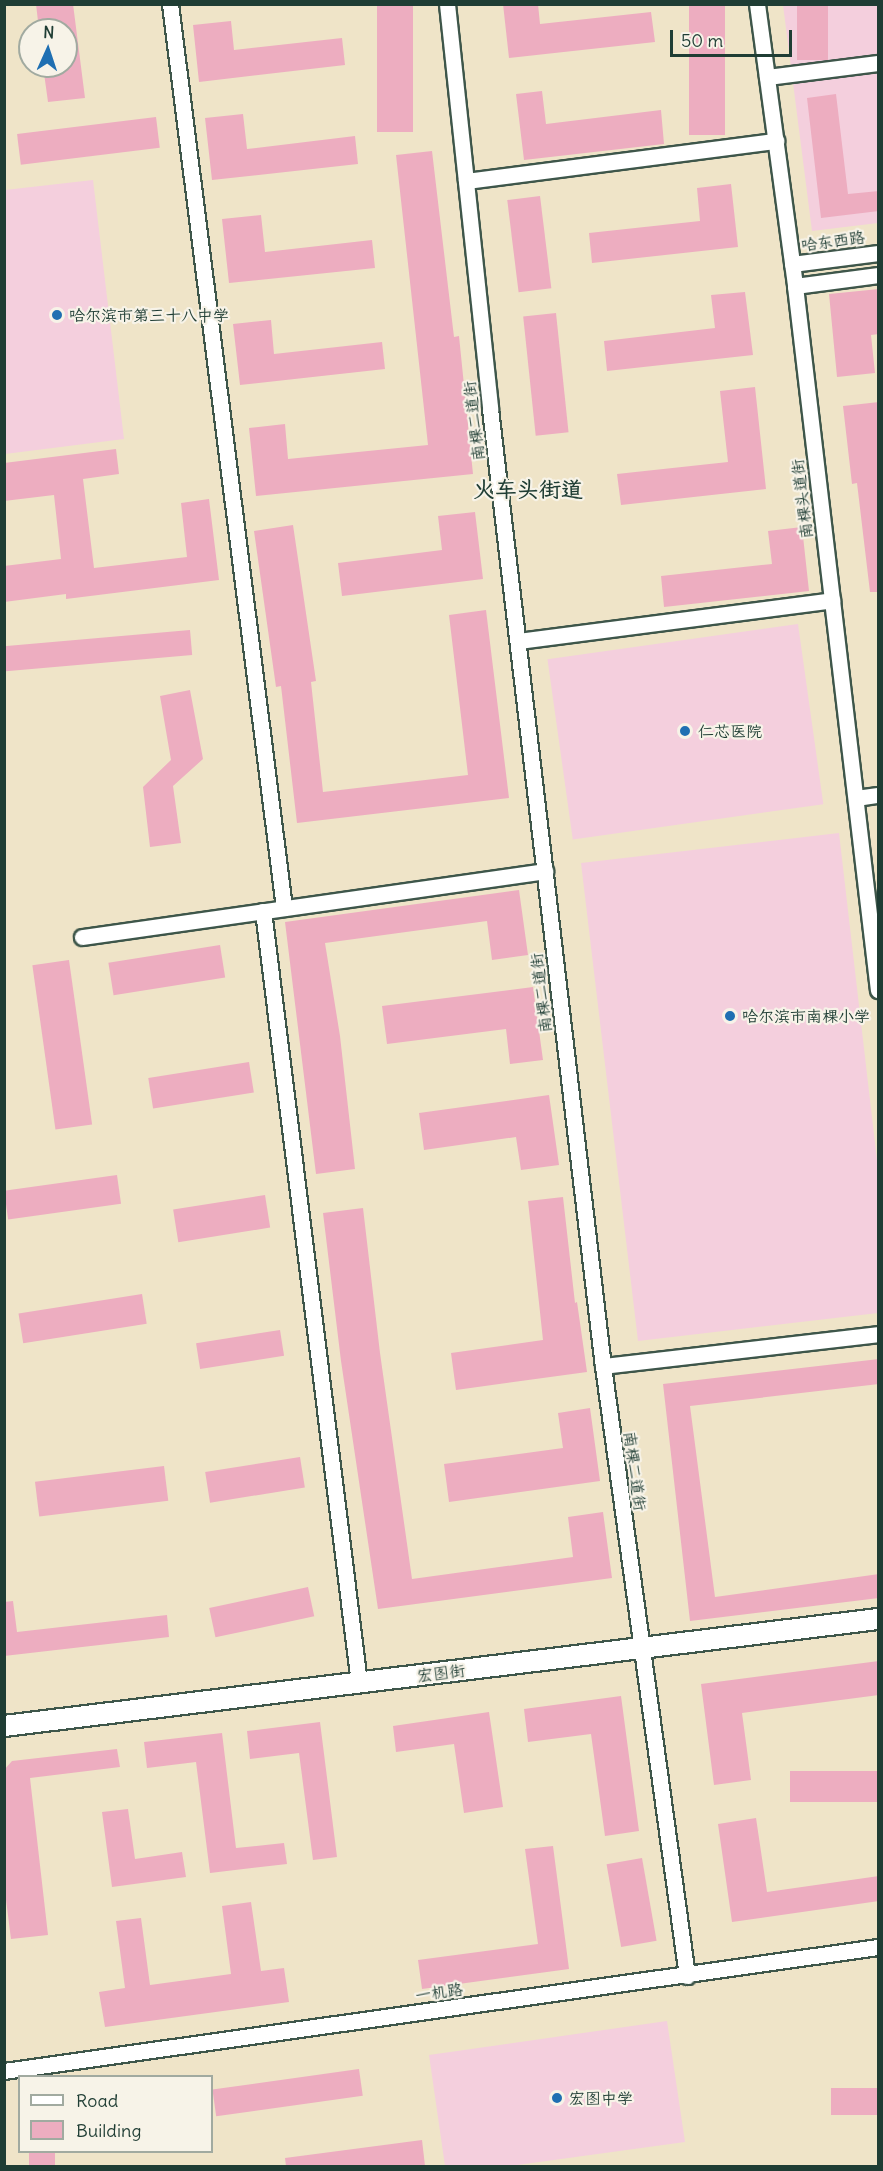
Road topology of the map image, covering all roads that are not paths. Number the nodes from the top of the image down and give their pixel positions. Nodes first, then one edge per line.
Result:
1 (171, 4) edge
2 (447, 4) edge
3 (757, 4) edge
4 (879, 63) edge
5 (767, 76) junction
6 (776, 141) junction
7 (466, 181) junction
8 (879, 253) edge
9 (792, 264) junction
10 (879, 275) edge
11 (795, 286) junction
12 (832, 600) junction
13 (518, 641) junction
14 (879, 795) edge
15 (856, 798) junction
16 (545, 871) junction
17 (284, 908) junction
18 (263, 911) junction
19 (82, 937) dead end
20 (879, 990) edge
21 (879, 1334) edge
22 (603, 1366) junction
23 (879, 1619) edge
24 (641, 1648) junction
25 (359, 1683) junction
26 (4, 1726) edge
27 (879, 1947) edge
28 (687, 1976) junction
29 (4, 2072) edge

1 - 17 street
2 - 7 street, 南棵二道街
3 - 5 street, 南棵头道街
4 - 5 street
5 - 6 street, 南棵头道街
6 - 7 street
6 - 9 street, 南棵头道街
7 - 13 street, 南棵二道街
8 - 9 street, 哈东西路
9 - 11 street, 南棵头道街
10 - 11 street
11 - 12 street, 南棵头道街
12 - 13 street
12 - 15 street, 南棵头道街
13 - 16 street, 南棵二道街
14 - 15 street
15 - 20 street, 南棵头道街
16 - 17 street
16 - 22 street, 南棵二道街
17 - 18 street
18 - 19 street
18 - 25 street
21 - 22 street
22 - 24 street, 南棵二道街
23 - 24 street, 宏图街
24 - 25 street, 宏图街
24 - 28 street, 南棵二道街
25 - 26 street, 宏图街
27 - 28 street, 一机路
28 - 29 street, 一机路

